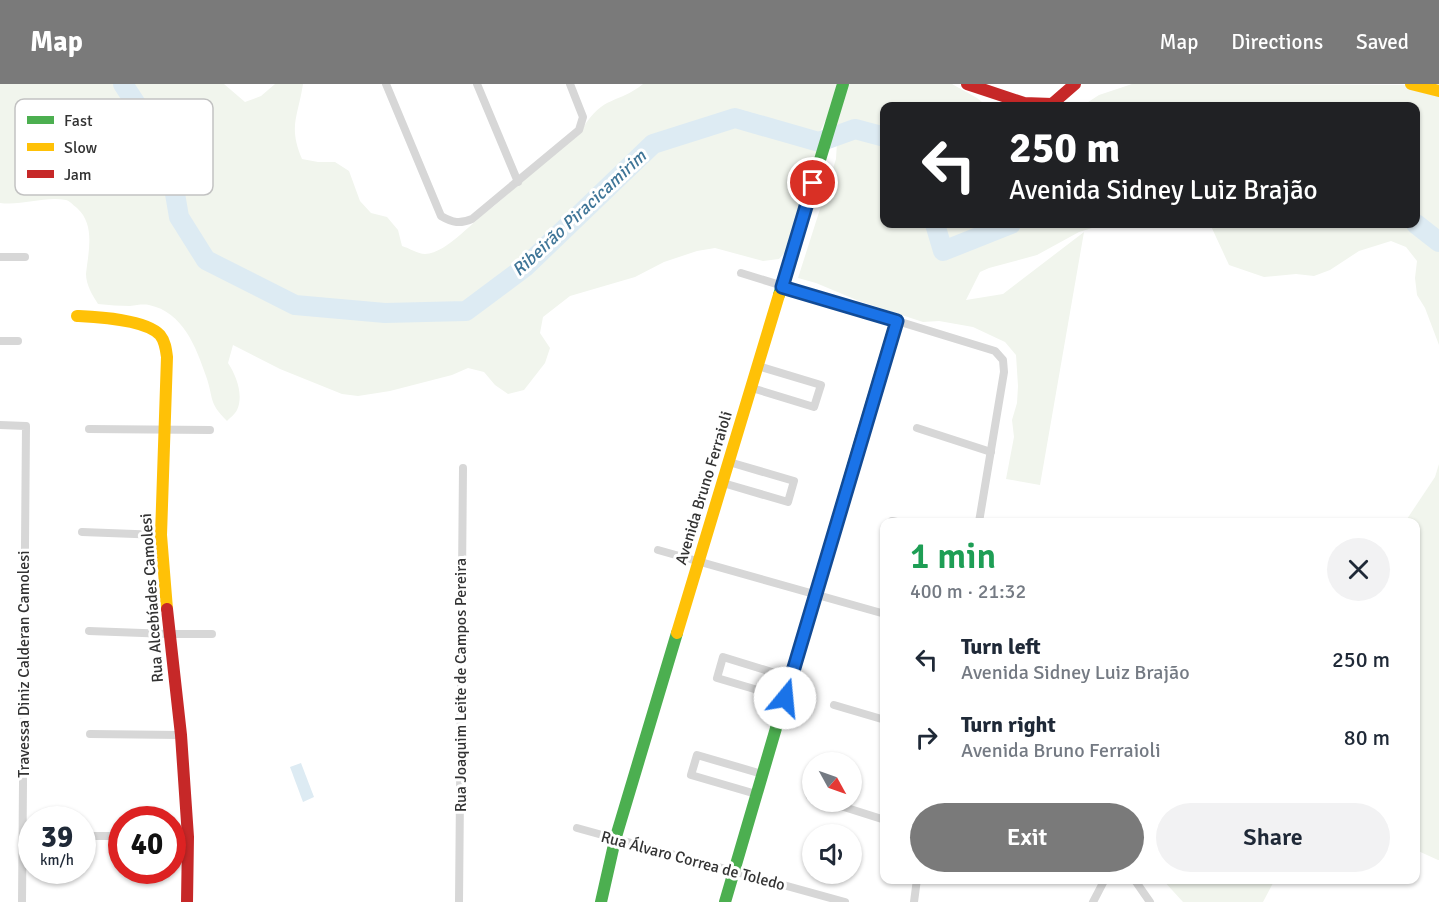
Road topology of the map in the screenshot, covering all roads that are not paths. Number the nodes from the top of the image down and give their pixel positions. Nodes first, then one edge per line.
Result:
1 (386, 84) edge
2 (477, 84) edge
3 (570, 84) edge
4 (843, 84) edge
5 (967, 84) edge
6 (1411, 84) edge
7 (1072, 85) edge
8 (1439, 91) edge
9 (1021, 102) edge
10 (1054, 102) edge
11 (518, 182) junction
12 (0, 257) edge
13 (24, 257) dead end
14 (741, 273) dead end
15 (782, 287) junction
16 (81, 316) dead end
17 (897, 321) junction
18 (0, 340) edge
19 (18, 341) dead end
20 (758, 366) junction
21 (752, 388) junction
22 (0, 425) edge
23 (916, 428) dead end
24 (89, 429) dead end
25 (164, 429) junction
26 (210, 430) dead end
27 (991, 452) junction
28 (729, 462) junction
29 (463, 468) dead end
30 (723, 483) junction
31 (980, 518) edge
32 (82, 532) dead end
33 (161, 535) junction
34 (658, 550) dead end
35 (699, 562) junction
36 (815, 595) junction
37 (880, 613) edge
38 (89, 631) dead end
39 (169, 634) junction
40 (212, 634) dead end
41 (791, 678) junction
42 (785, 698) junction
43 (834, 705) dead end
44 (880, 719) edge
45 (90, 734) dead end
46 (181, 735) junction
47 (762, 774) junction
48 (756, 794) junction
49 (860, 812) edge
50 (880, 818) edge
51 (577, 828) dead end
52 (188, 837) joint
53 (615, 840) junction
54 (734, 872) junction
55 (916, 884) edge
56 (1102, 884) edge
57 (1137, 884) edge
58 (22, 902) edge
59 (187, 902) edge
60 (459, 902) edge
61 (601, 902) edge
62 (725, 902) edge
63 (845, 902) edge
64 (914, 902) edge
65 (1093, 902) edge
66 (1150, 902) edge

1 - 11 street
2 - 11 street
3 - 11 street
4 - 15 street, Avenida Bruno Ferraioli
5 - 9 street
6 - 8 street
7 - 10 street
12 - 13 street
14 - 15 street
15 - 17 street
15 - 20 street, Avenida Bruno Ferraioli
16 - 25 street, Rua Alcebíades Camolesi
17 - 27 street
17 - 36 street
18 - 19 street
20 - 21 street, Avenida Bruno Ferraioli
20 - 21 street
21 - 28 street, Avenida Bruno Ferraioli
22 - 58 street, Travessa Diniz Calderan Camolesi
23 - 27 street
24 - 25 street
25 - 26 street
25 - 33 street, Rua Alcebíades Camolesi
27 - 31 street
28 - 30 street, Avenida Bruno Ferraioli
28 - 30 street
29 - 60 street, Rua Joaquim Leite de Campos Pereira
30 - 35 street, Avenida Bruno Ferraioli
32 - 33 street
33 - 39 street, Rua Alcebíades Camolesi
34 - 35 street
35 - 36 street
35 - 53 street, Avenida Bruno Ferraioli
36 - 37 street
36 - 41 street
38 - 39 street
39 - 40 street
39 - 46 street, Rua Alcebíades Camolesi
41 - 42 street
41 - 42 street
42 - 47 street
43 - 44 street
45 - 46 street
46 - 52 street, Rua Alcebíades Camolesi
47 - 48 street
47 - 48 street
48 - 54 street
49 - 50 street
51 - 53 street, Rua Álvaro Correa de Toledo
52 - 59 street, Rua Alcebíades Camolesi
53 - 54 street, Rua Álvaro Correa de Toledo
53 - 61 street, Avenida Bruno Ferraioli
54 - 62 street
54 - 63 street, Rua Álvaro Correa de Toledo
55 - 64 street
56 - 65 street
57 - 66 street

